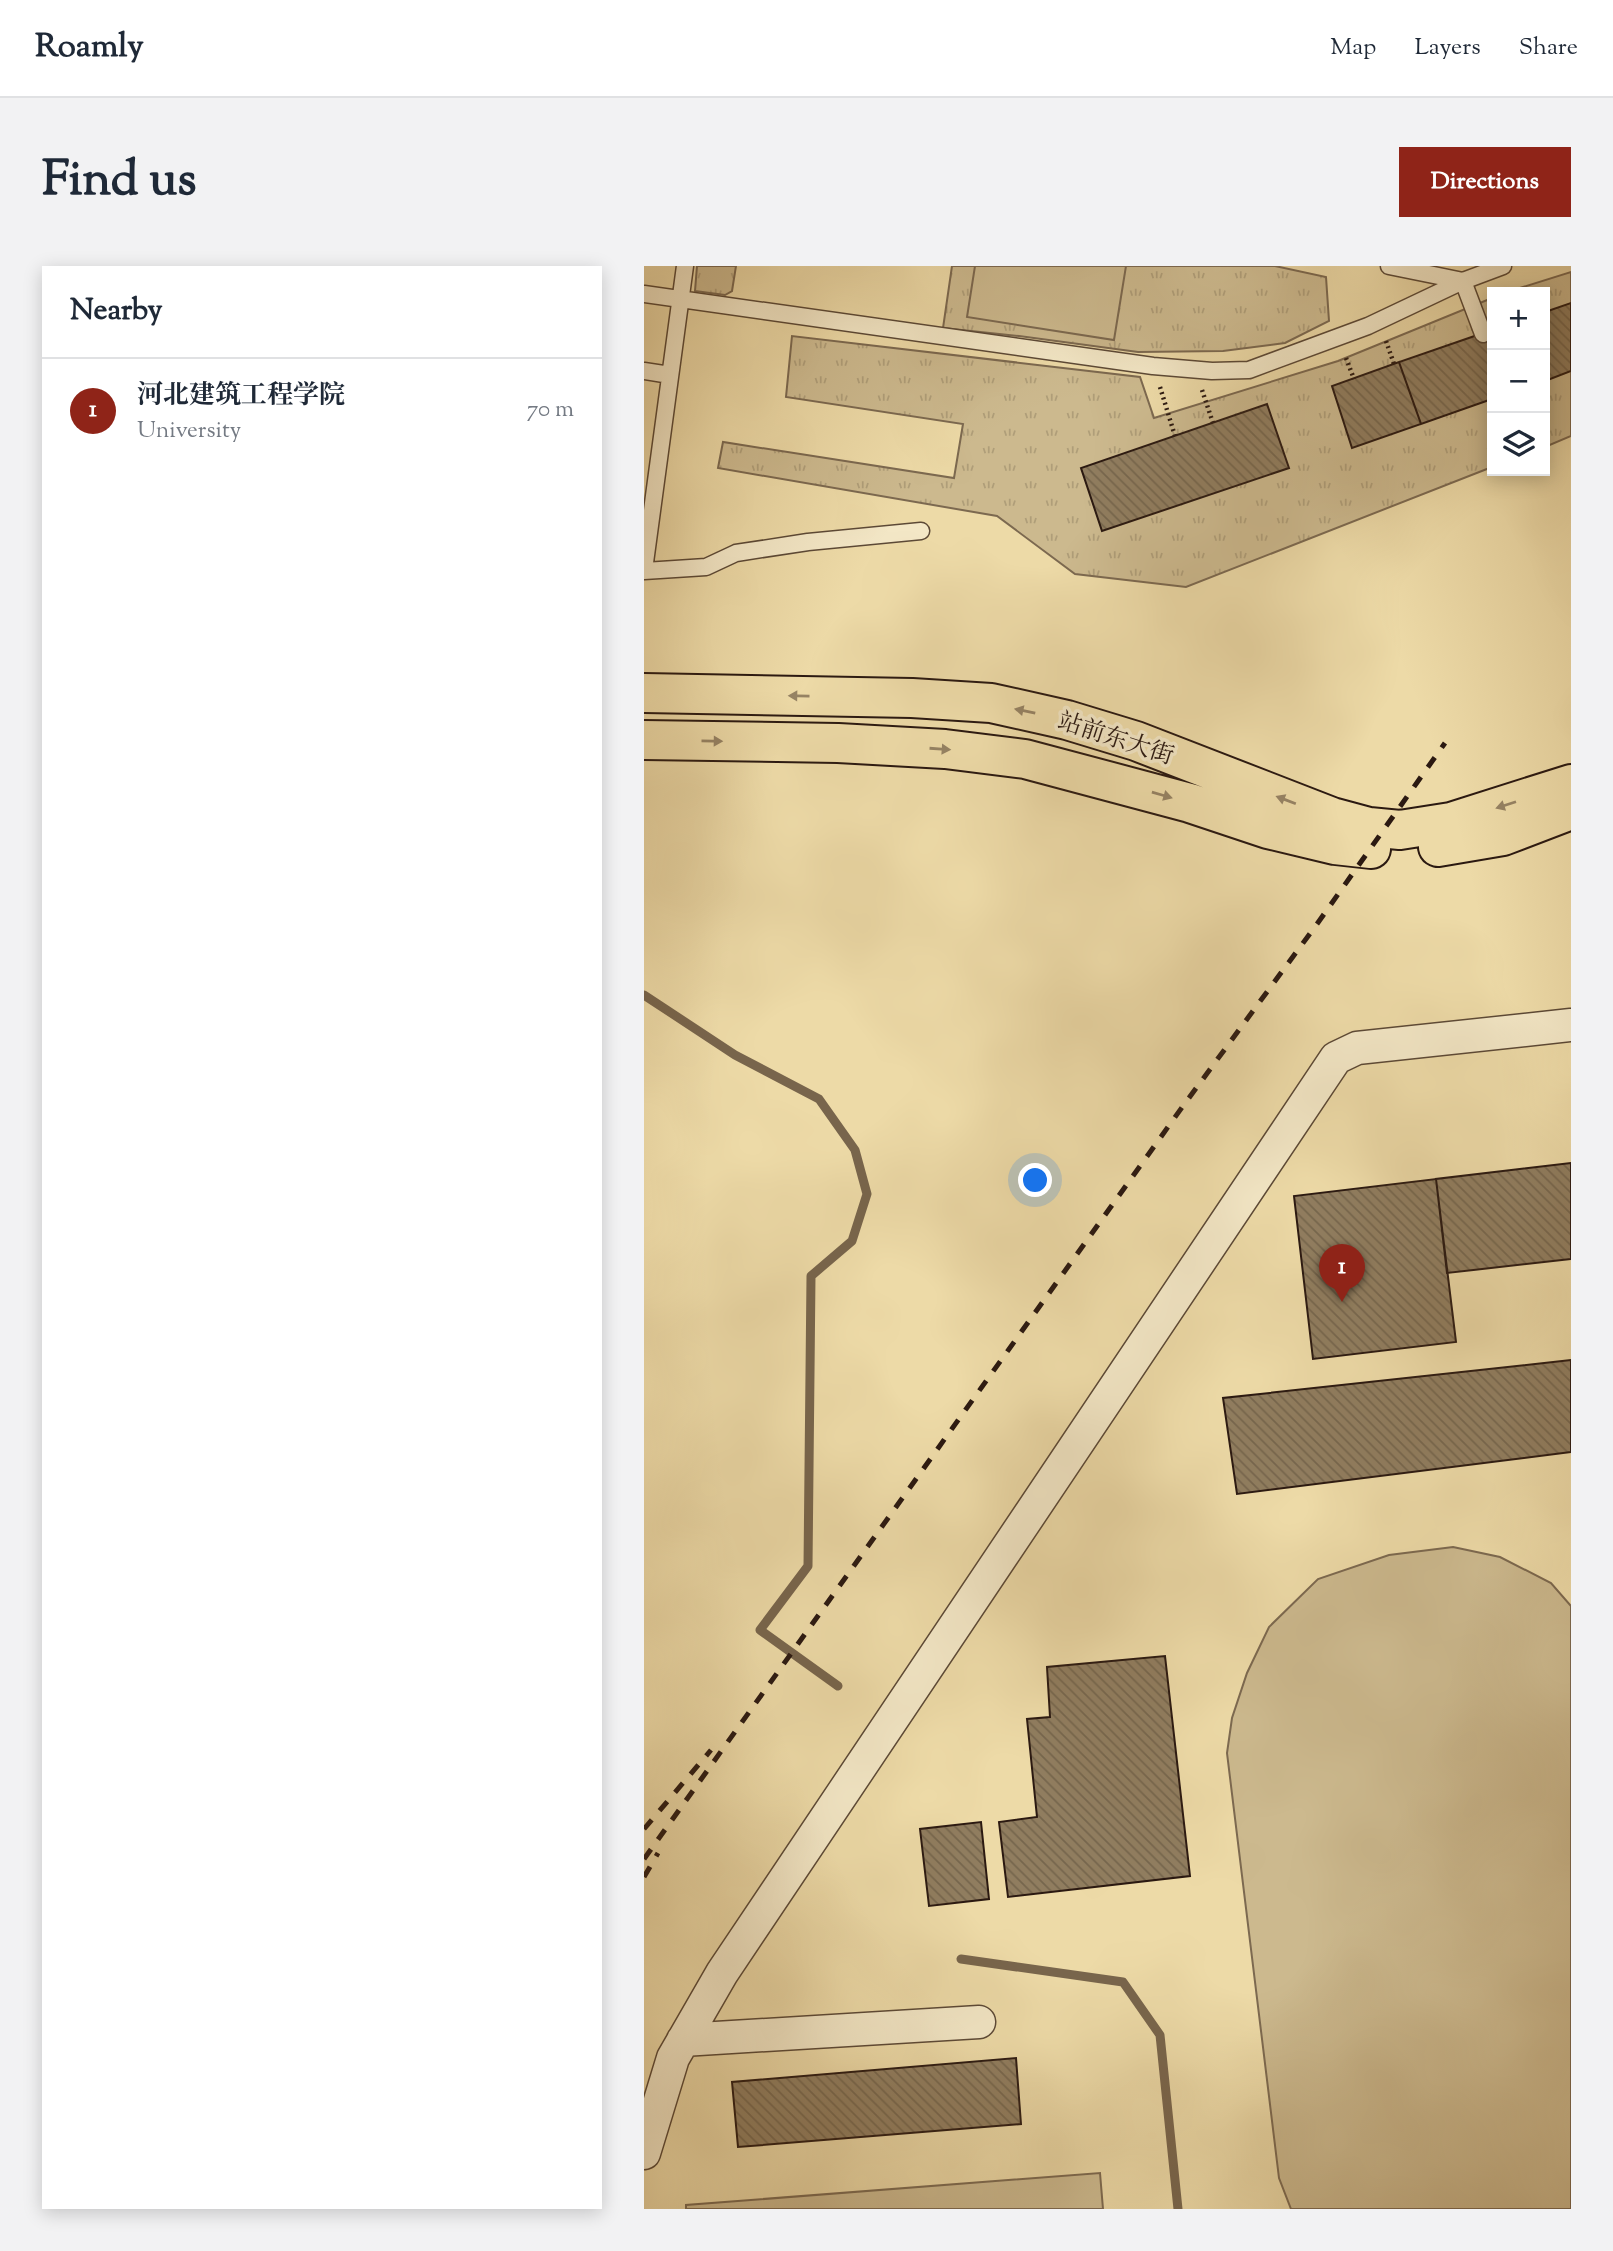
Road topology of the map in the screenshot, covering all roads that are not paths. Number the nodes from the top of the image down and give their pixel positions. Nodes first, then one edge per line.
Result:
1 (685, 266) edge
2 (1389, 266) edge
3 (1503, 266) edge
4 (1463, 281) junction
5 (644, 294) edge
6 (680, 301) junction
7 (1483, 334) dead end
8 (644, 370) edge
9 (670, 375) junction
10 (921, 531) dead end
11 (644, 571) edge
12 (644, 693) edge
13 (644, 740) edge
14 (1571, 784) edge
15 (1571, 810) edge
16 (1571, 1025) edge
17 (979, 2022) dead end
18 (683, 2040) junction
19 (644, 2153) edge

1 - 6 lane
2 - 4 lane
3 - 4 lane
4 - 6 lane
4 - 7 lane
5 - 6 lane
6 - 9 lane
8 - 9 lane
9 - 11 lane
10 - 11 lane
14 -> 12 main road, 站前东大街
13 -> 15 main road, 站前东大街
16 - 18 street
17 - 18 street
18 - 19 street

